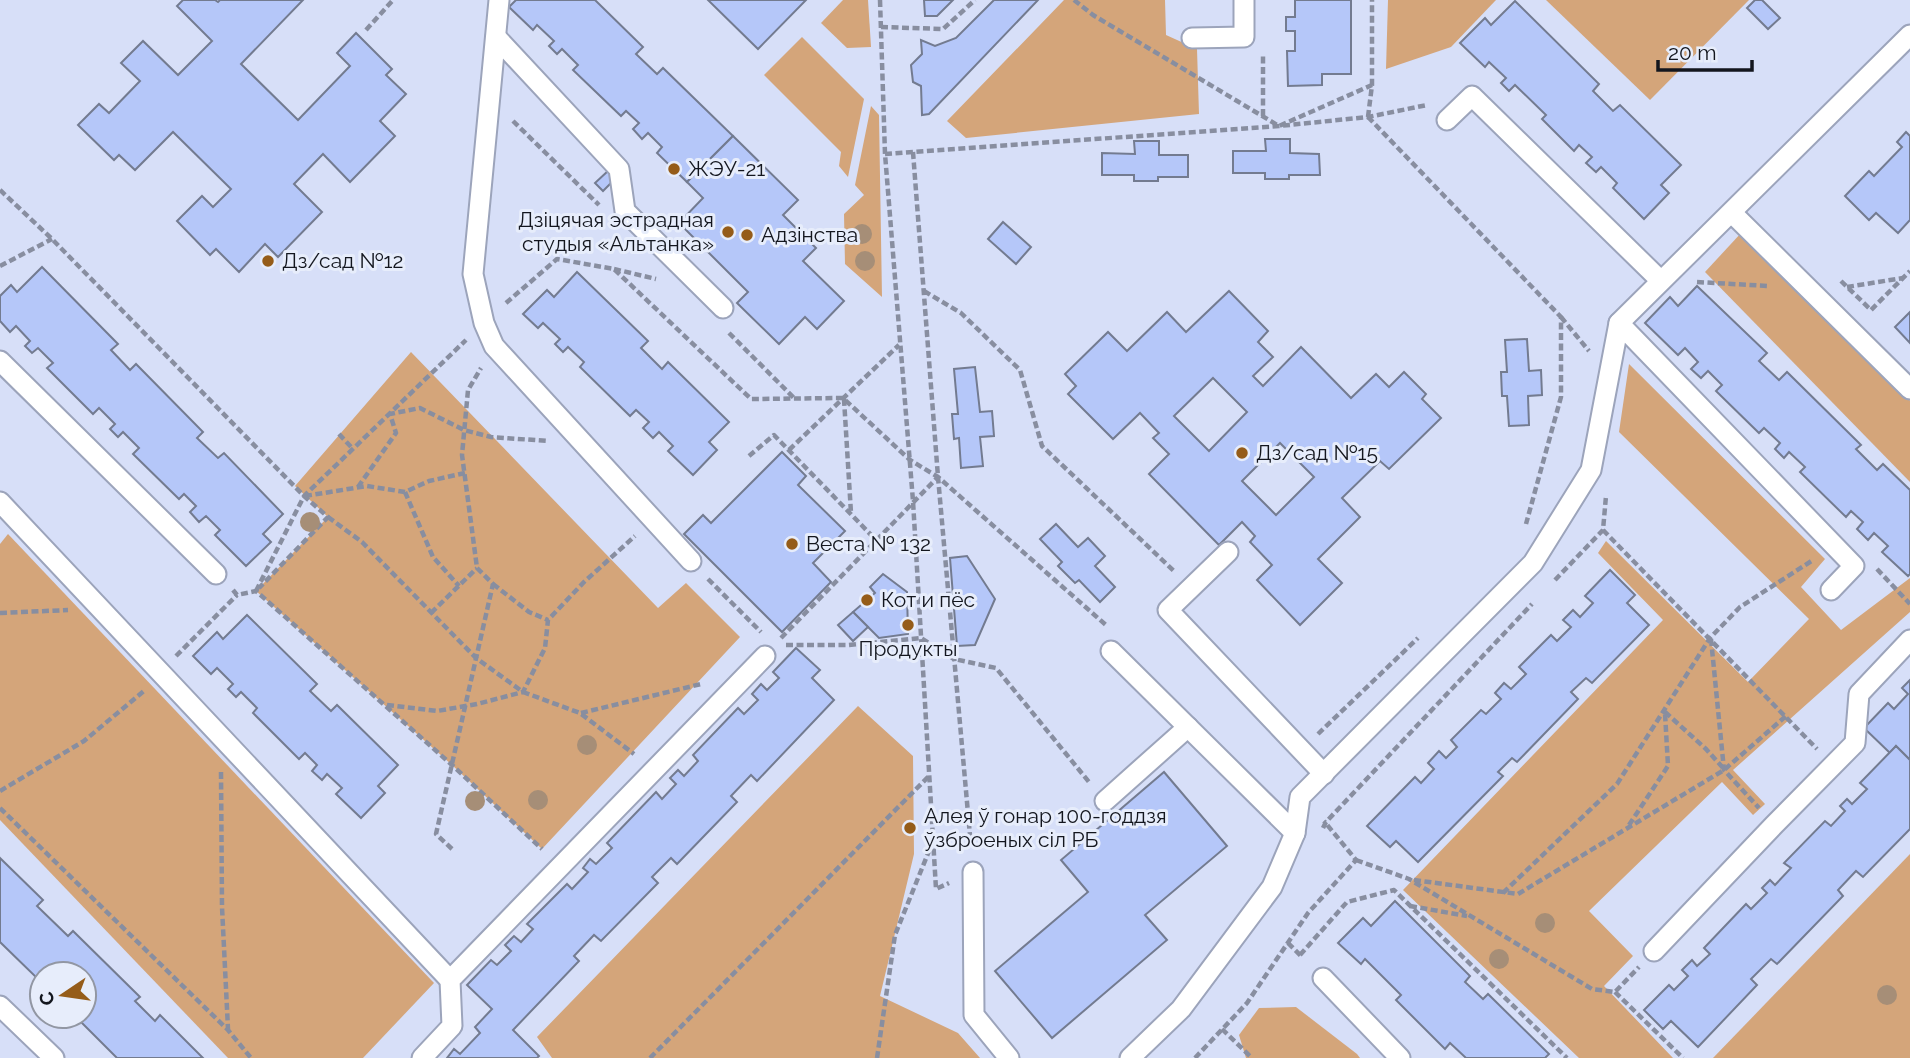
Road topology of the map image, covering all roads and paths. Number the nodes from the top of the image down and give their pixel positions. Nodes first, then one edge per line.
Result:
1 (393, 0) edge
2 (499, 0) edge
3 (880, 0) edge
4 (975, 0) edge
5 (1074, 0) edge
6 (1244, 0) edge
7 (1372, 0) edge
8 (881, 27) junction
9 (366, 30) dead end
10 (1910, 34) edge
11 (496, 37) junction
12 (1192, 38) dead end
13 (1263, 52) dead end
14 (1372, 85) junction
15 (1472, 96) junction
16 (490, 98) junction
17 (1263, 117) junction
18 (1368, 117) junction
19 (1447, 120) dead end
20 (1279, 126) junction
21 (913, 152) junction
22 (885, 154) junction
23 (0, 190) edge
24 (600, 206) dead end
25 (1731, 213) junction
26 (52, 239) junction
27 (0, 266) edge
28 (1910, 271) edge
29 (1838, 277) dead end
30 (1660, 280) junction
31 (924, 290) junction
32 (723, 308) dead end
33 (484, 323) junction
34 (1619, 323) junction
35 (900, 345) junction
36 (494, 346) junction
37 (0, 361) edge
38 (1910, 388) edge
39 (844, 398) junction
40 (390, 414) junction
41 (464, 430) junction
42 (339, 434) dead end
43 (583, 444) junction
44 (353, 449) junction
45 (789, 450) junction
46 (749, 456) dead end
47 (910, 460) junction
48 (465, 473) junction
49 (938, 477) junction
50 (358, 487) junction
51 (405, 492) junction
52 (304, 496) junction
53 (914, 500) junction
54 (4, 513) edge
55 (851, 514) junction
56 (328, 517) junction
57 (1525, 527) dead end
58 (1602, 530) dead end
59 (876, 540) junction
60 (1835, 546) junction
61 (1228, 552) dead end
62 (611, 558) dead end
63 (691, 561) joint
64 (1871, 564) dead end
65 (477, 568) junction
66 (216, 574) joint
67 (494, 584) junction
68 (459, 586) junction
69 (1192, 587) junction
70 (1831, 590) dead end
71 (256, 591) junction
72 (237, 595) junction
73 (1910, 604) edge
74 (101, 608) junction
75 (0, 613) edge
76 (431, 613) junction
77 (548, 620) junction
78 (1110, 629) dead end
79 (1421, 635) dead end
80 (921, 638) junction
81 (1710, 638) junction
82 (1910, 640) edge
83 (769, 651) junction
84 (1111, 651) dead end
85 (475, 658) junction
86 (954, 659) junction
87 (749, 672) junction
88 (163, 674) junction
89 (523, 692) junction
90 (386, 705) junction
91 (465, 707) junction
92 (1665, 712) junction
93 (580, 713) junction
94 (1786, 716) junction
95 (1188, 727) junction
96 (220, 735) junction
97 (1301, 750) junction
98 (452, 765) junction
99 (1833, 765) junction
100 (654, 770) junction
101 (1724, 770) junction
102 (1324, 774) junction
103 (929, 776) junction
104 (0, 791) edge
105 (1300, 797) junction
106 (1105, 801) joint
107 (0, 808) edge
108 (1774, 825) junction
109 (1627, 829) junction
110 (1295, 833) junction
111 (933, 842) junction
112 (452, 849) dead end
113 (1356, 860) junction
114 (560, 867) junction
115 (973, 872) junction
116 (1409, 879) junction
117 (1503, 893) junction
118 (1410, 906) junction
119 (1472, 917) junction
120 (1654, 951) joint
121 (1300, 956) dead end
122 (1323, 978) dead end
123 (450, 980) junction
124 (1615, 992) junction
125 (0, 1006) edge
126 (1222, 1029) junction
127 (228, 1030) junction
128 (54, 1058) edge
129 (251, 1058) edge
130 (422, 1058) edge
131 (650, 1058) edge
132 (877, 1058) edge
133 (1009, 1058) edge
134 (1130, 1058) edge
135 (1195, 1058) edge
136 (1252, 1058) edge
137 (1400, 1058) edge
138 (1567, 1058) edge
139 (1683, 1058) edge

1 - 9 path
2 - 11 lane
3 - 8 path
4 - 8 path
5 - 17 path
6 - 12 lane
7 - 14 path
8 - 22 path
10 - 25 lane
11 - 16 lane
11 - 32 lane
13 - 17 path
14 - 18 path
14 - 20 path
15 - 18 path
15 - 19 lane
15 - 30 lane
16 - 24 path
16 - 33 lane
17 - 20 path
18 - 20 path
18 - 57 path
20 - 21 path
21 - 22 path
21 - 31 path
22 - 35 path
23 - 26 path
25 - 30 lane
25 - 38 lane
26 - 27 path
26 - 52 path
28 - 29 path
30 - 34 lane
31 - 49 path
31 - 69 path
33 - 36 lane
33 - 39 path
33 - 40 path
34 - 60 lane
34 - 102 lane
35 - 39 path
35 - 47 path
36 - 41 path
36 - 43 lane
37 - 66 lane
39 - 45 path
39 - 47 path
39 - 55 path
40 - 41 path
40 - 44 path
40 - 50 path
41 - 43 path
41 - 48 path
42 - 44 path
43 - 63 lane
44 - 52 path
45 - 46 path
45 - 55 path
47 - 49 path
47 - 53 path
48 - 51 path
48 - 65 path
49 - 53 path
49 - 78 path
49 - 86 path
50 - 51 path
50 - 52 path
51 - 68 path
52 - 56 path
52 - 71 path
53 - 59 path
53 - 80 path
54 - 74 lane
55 - 59 path
56 - 71 path
56 - 76 path
58 - 81 path
59 - 83 path
60 - 70 lane
60 - 81 path
61 - 69 lane
62 - 77 path
63 - 83 path
64 - 73 path
65 - 67 path
65 - 68 path
66 - 72 path
67 - 77 path
67 - 85 path
68 - 76 path
69 - 97 lane
71 - 72 path
71 - 90 path
72 - 88 path
74 - 75 path
74 - 88 lane
76 - 85 path
77 - 89 path
79 - 97 path
80 - 83 path
80 - 86 path
80 - 103 path
81 - 92 path
81 - 94 path
81 - 101 path
82 - 99 lane
83 - 87 lane
84 - 95 lane
85 - 89 path
85 - 91 path
86 - 106 path
86 - 115 path
87 - 93 path
87 - 100 lane
88 - 96 lane
88 - 104 path
89 - 91 path
89 - 93 path
90 - 91 path
90 - 98 path
91 - 98 path
92 - 101 path
92 - 109 path
92 - 117 path
93 - 100 path
94 - 99 path
94 - 101 path
95 - 106 lane
95 - 110 lane
96 - 123 lane
96 - 127 path
97 - 102 lane
98 - 112 path
98 - 114 path
99 - 108 lane
100 - 114 lane
101 - 108 path
101 - 109 path
102 - 105 lane
103 - 111 path
103 - 131 path
105 - 110 lane
105 - 113 path
107 - 127 path
108 - 120 lane
109 - 117 path
110 - 134 lane
111 - 115 path
111 - 132 path
113 - 116 path
113 - 126 path
114 - 123 lane
115 - 133 lane
116 - 117 path
116 - 119 path
118 - 119 path
118 - 121 path
118 - 138 path
119 - 124 path
120 - 124 path
122 - 137 lane
123 - 130 lane
124 - 139 path
125 - 128 lane
126 - 135 path
126 - 136 path
127 - 129 path

